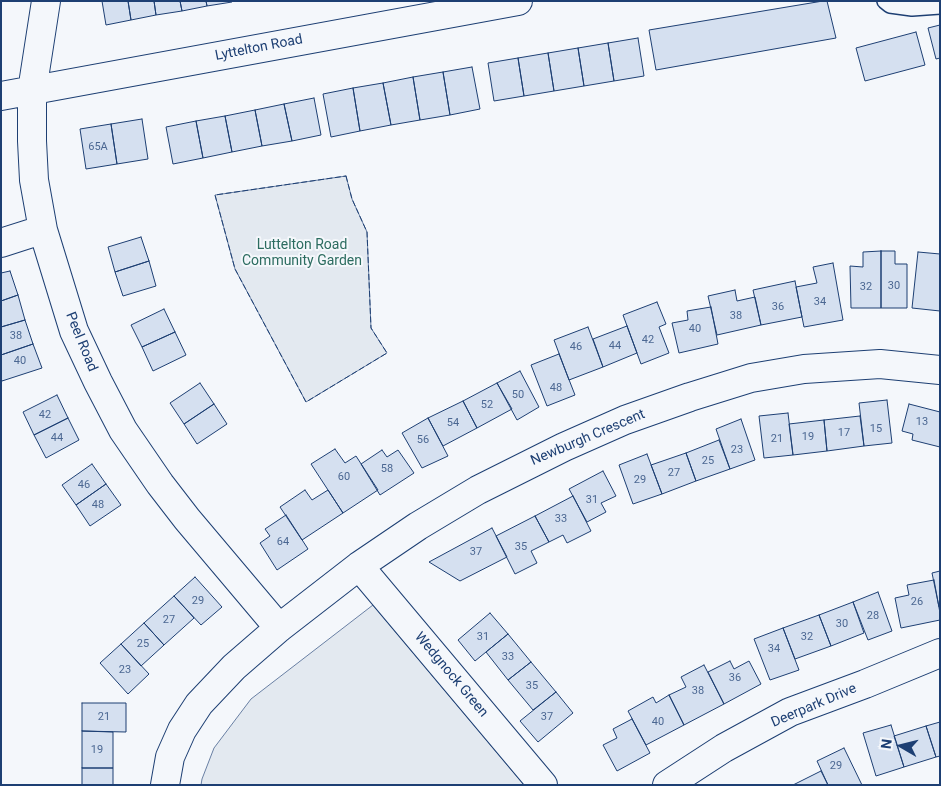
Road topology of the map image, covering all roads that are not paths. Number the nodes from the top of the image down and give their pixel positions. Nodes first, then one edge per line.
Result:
1 (46, 1) edge
2 (518, 1) edge
3 (885, 1) edge
4 (940, 6) edge
5 (32, 91) junction
6 (1, 96) edge
7 (43, 230) junction
8 (1, 243) edge
9 (940, 370) edge
10 (360, 566) junction
11 (278, 628) junction
12 (940, 653) edge
13 (165, 785) edge
14 (543, 785) edge
15 (667, 785) edge

1 - 5 street, Peel Road
2 - 5 street, Lyttelton Road
3 - 4 lane
5 - 6 street, Lyttelton Road
5 - 7 street, Peel Road
7 - 8 street
7 - 11 street, Peel Road
9 - 10 street, Newburgh Crescent
10 - 11 street, Newburgh Crescent
10 - 14 street, Wedgnock Green
11 - 13 street
12 - 15 street, Deerpark Drive

